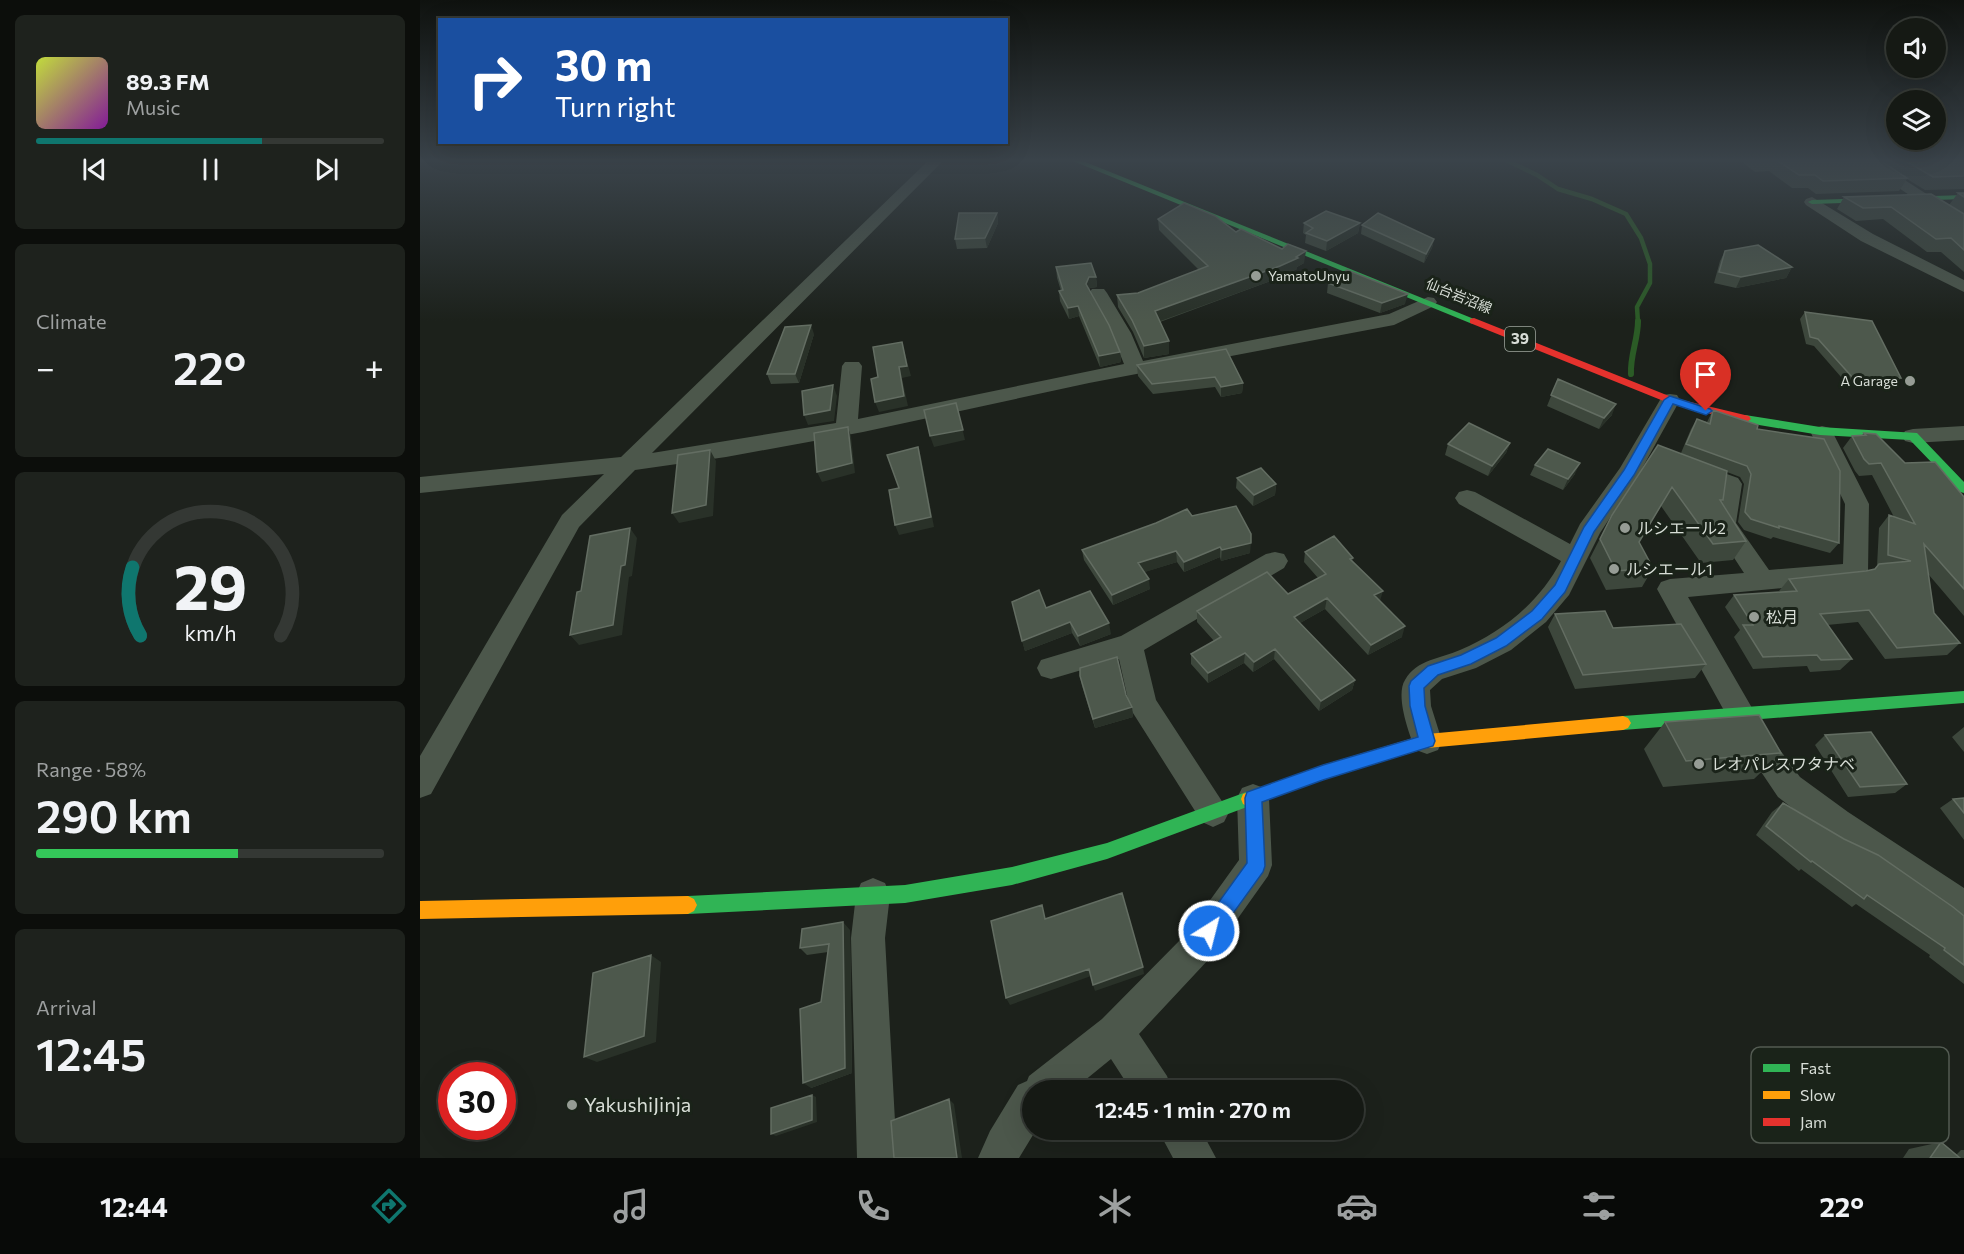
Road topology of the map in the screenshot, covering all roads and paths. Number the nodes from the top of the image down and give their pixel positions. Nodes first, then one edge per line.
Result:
1 (883, 213) edge
2 (1207, 213) edge
3 (1829, 213) edge
4 (1946, 213) edge
5 (1964, 225) edge
6 (1964, 286) edge
7 (1098, 293) dead end
8 (1428, 302) junction
9 (852, 366) dead end
10 (1136, 369) junction
11 (1670, 400) junction
12 (846, 428) junction
13 (1822, 433) junction
14 (1964, 433) edge
15 (1913, 436) junction
16 (1661, 457) junction
17 (627, 464) junction
18 (420, 485) edge
19 (1964, 489) edge
20 (1467, 498) dead end
21 (1575, 558) junction
22 (1275, 561) dead end
23 (1762, 580) junction
24 (1129, 645) junction
25 (1052, 668) dead end
26 (1964, 697) edge
27 (1740, 713) junction
28 (1427, 741) junction
29 (420, 784) edge
30 (1253, 798) junction
31 (1213, 812) junction
32 (873, 895) junction
33 (1964, 908) edge
34 (420, 910) edge
35 (1115, 1032) junction
36 (1055, 1080) edge
37 (1146, 1080) edge
38 (1022, 1115) edge
39 (1184, 1140) edge
40 (877, 1158) edge
41 (998, 1158) edge
42 (1196, 1158) edge

1 - 17 street
2 - 8 street, 仙台岩沼線 / 39
3 - 6 street
4 - 5 street
7 - 10 street
8 - 10 street
8 - 11 street, 仙台岩沼線 / 39
9 - 12 street
10 - 12 street
11 - 13 street, 仙台岩沼線 / 39
11 - 16 street
12 - 17 street
13 - 15 street, 仙台岩沼線 / 39
13 - 23 street
14 - 15 street
15 - 19 street
16 - 21 street
16 - 23 street
17 - 18 street
17 - 29 street
20 - 21 street
21 - 28 street
22 - 24 street
23 - 27 street
24 - 25 street
24 - 31 street
26 - 27 street
27 - 28 street
27 - 33 street
28 - 30 street
30 - 31 street
30 - 35 street
31 - 32 street
32 - 34 street
32 - 40 street
35 - 36 street
35 - 37 street
38 - 41 street
39 - 42 street

